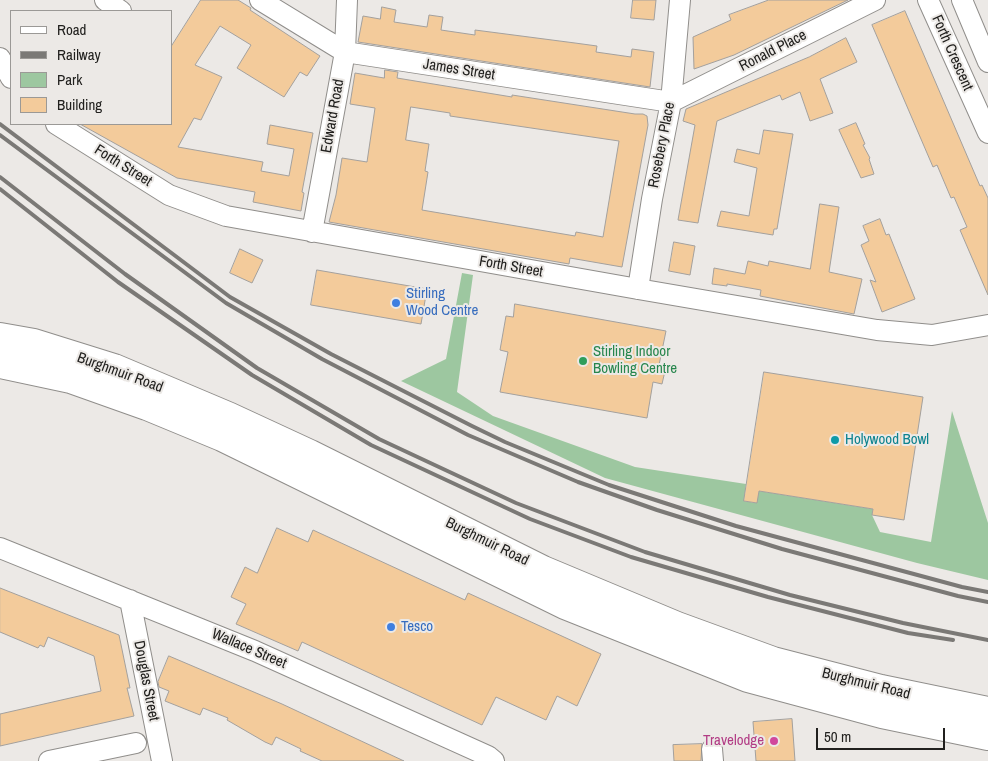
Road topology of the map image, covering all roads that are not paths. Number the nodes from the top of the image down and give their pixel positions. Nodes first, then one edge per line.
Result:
1 (105, 0) edge
2 (260, 0) edge
3 (347, 0) edge
4 (680, 0) edge
5 (875, 0) edge
6 (928, 0) edge
7 (962, 0) edge
8 (120, 10) edge
9 (345, 52) junction
10 (0, 58) edge
11 (988, 62) edge
12 (10, 76) edge
13 (671, 102) junction
14 (58, 125) edge
15 (988, 133) edge
16 (312, 232) junction
17 (638, 290) junction
18 (988, 325) edge
19 (0, 337) edge
20 (0, 364) edge
21 (0, 548) edge
22 (130, 600) junction
23 (988, 711) edge
24 (988, 736) edge
25 (136, 743) dead end
26 (49, 761) edge
27 (162, 761) edge
28 (494, 761) edge

1 - 8 street
2 - 9 street, James Street
3 - 9 street, Edward Road
4 - 13 street, Rosebery Place
5 - 13 street, Ronald Place
6 - 15 street, Forth Crescent
7 - 11 street
9 - 13 street, James Street
9 - 16 street, Edward Road
10 - 12 street
13 - 17 street, Rosebery Place
14 - 16 street, Forth Street
16 - 17 street, Forth Street
17 - 18 street, Forth Street
19 - 23 main road, Burghmuir Road
20 - 24 main road, Burghmuir Road
21 - 22 street, Wallace Street
22 - 27 street, Douglas Street
22 - 28 street, Wallace Street
25 - 26 street

